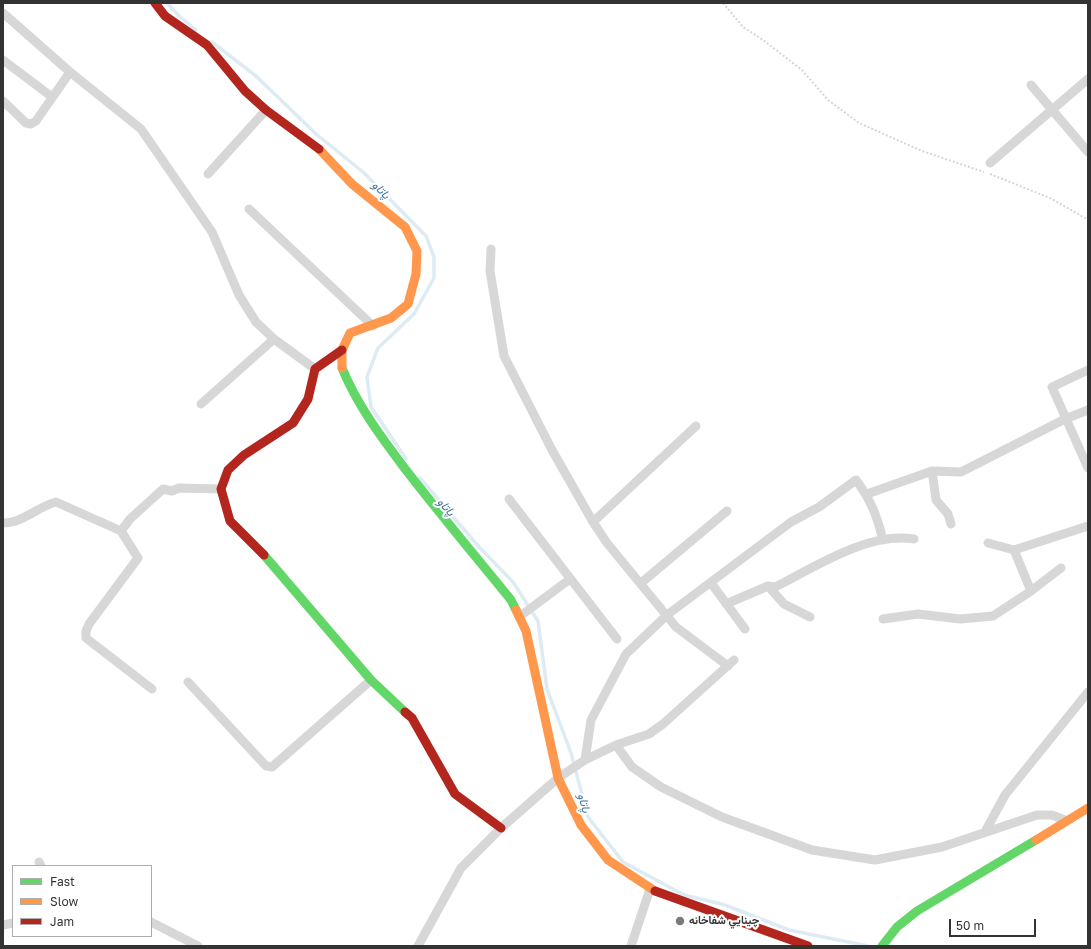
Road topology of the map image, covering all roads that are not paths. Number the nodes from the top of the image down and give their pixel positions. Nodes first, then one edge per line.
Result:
1 (155, 3) edge
2 (3, 13) edge
3 (3, 60) edge
4 (70, 72) junction
5 (1088, 78) edge
6 (1031, 85) dead end
7 (52, 97) junction
8 (3, 101) edge
9 (266, 110) junction
10 (1052, 110) junction
11 (1088, 152) edge
12 (990, 163) dead end
13 (208, 174) dead end
14 (249, 209) dead end
15 (491, 249) dead end
16 (373, 326) junction
17 (274, 339) junction
18 (342, 350) junction
19 (315, 369) junction
20 (1088, 370) edge
21 (201, 404) dead end
22 (1088, 410) edge
23 (1065, 419) junction
24 (696, 426) dead end
25 (1088, 468) edge
26 (932, 471) junction
27 (221, 490) junction
28 (867, 494) junction
29 (509, 499) dead end
30 (728, 511) dead end
31 (593, 522) junction
32 (3, 524) edge
33 (951, 524) dead end
34 (1088, 526) edge
35 (121, 531) junction
36 (914, 539) dead end
37 (883, 540) junction
38 (988, 543) dead end
39 (1014, 550) junction
40 (1061, 568) dead end
41 (570, 579) junction
42 (641, 583) junction
43 (711, 583) junction
44 (768, 586) junction
45 (1031, 591) junction
46 (726, 604) junction
47 (667, 615) junction
48 (519, 617) junction
49 (810, 617) dead end
50 (883, 619) dead end
51 (745, 629) dead end
52 (617, 639) dead end
53 (370, 680) junction
54 (188, 682) dead end
55 (152, 689) dead end
56 (1088, 692) edge
57 (616, 745) junction
58 (585, 760) junction
59 (558, 778) junction
60 (1088, 808) edge
61 (1064, 820) junction
62 (500, 828) junction
63 (984, 832) junction
64 (650, 889) junction
65 (152, 923) edge
66 (884, 944) edge
67 (198, 946) edge
68 (418, 946) edge
69 (631, 946) edge
70 (808, 946) edge

1 - 9 street
2 - 4 street
3 - 7 street
4 - 7 street
4 - 17 street
5 - 10 street
6 - 10 street
7 - 8 street
9 - 13 street
9 - 16 street
10 - 11 street
10 - 12 street
14 - 16 street
15 - 31 street
16 - 18 street
17 - 19 street
17 - 21 street
18 - 19 street
18 - 48 street
19 - 27 street
20 - 23 street
22 - 23 street
23 - 25 street
23 - 26 street
24 - 31 street
26 - 28 street
26 - 33 street
27 - 35 street
27 - 53 street
28 - 37 street
28 - 43 street
29 - 41 street
30 - 42 street
31 - 42 street
32 - 35 street
34 - 39 street
35 - 55 street
36 - 37 street
37 - 44 street
38 - 39 street
39 - 45 street
40 - 45 street
41 - 48 street
41 - 52 street
42 - 47 street
43 - 46 street
43 - 47 street
44 - 46 street
44 - 49 street
45 - 50 street
46 - 51 street
47 - 57 street
47 - 58 street
48 - 59 street
53 - 54 street
53 - 62 street
56 - 63 street
57 - 58 street
57 - 63 street
58 - 59 street
59 - 62 street
59 - 64 street
60 - 61 street
61 - 63 street
61 - 66 street
62 - 68 street
64 - 69 street
64 - 70 street
65 - 67 street

